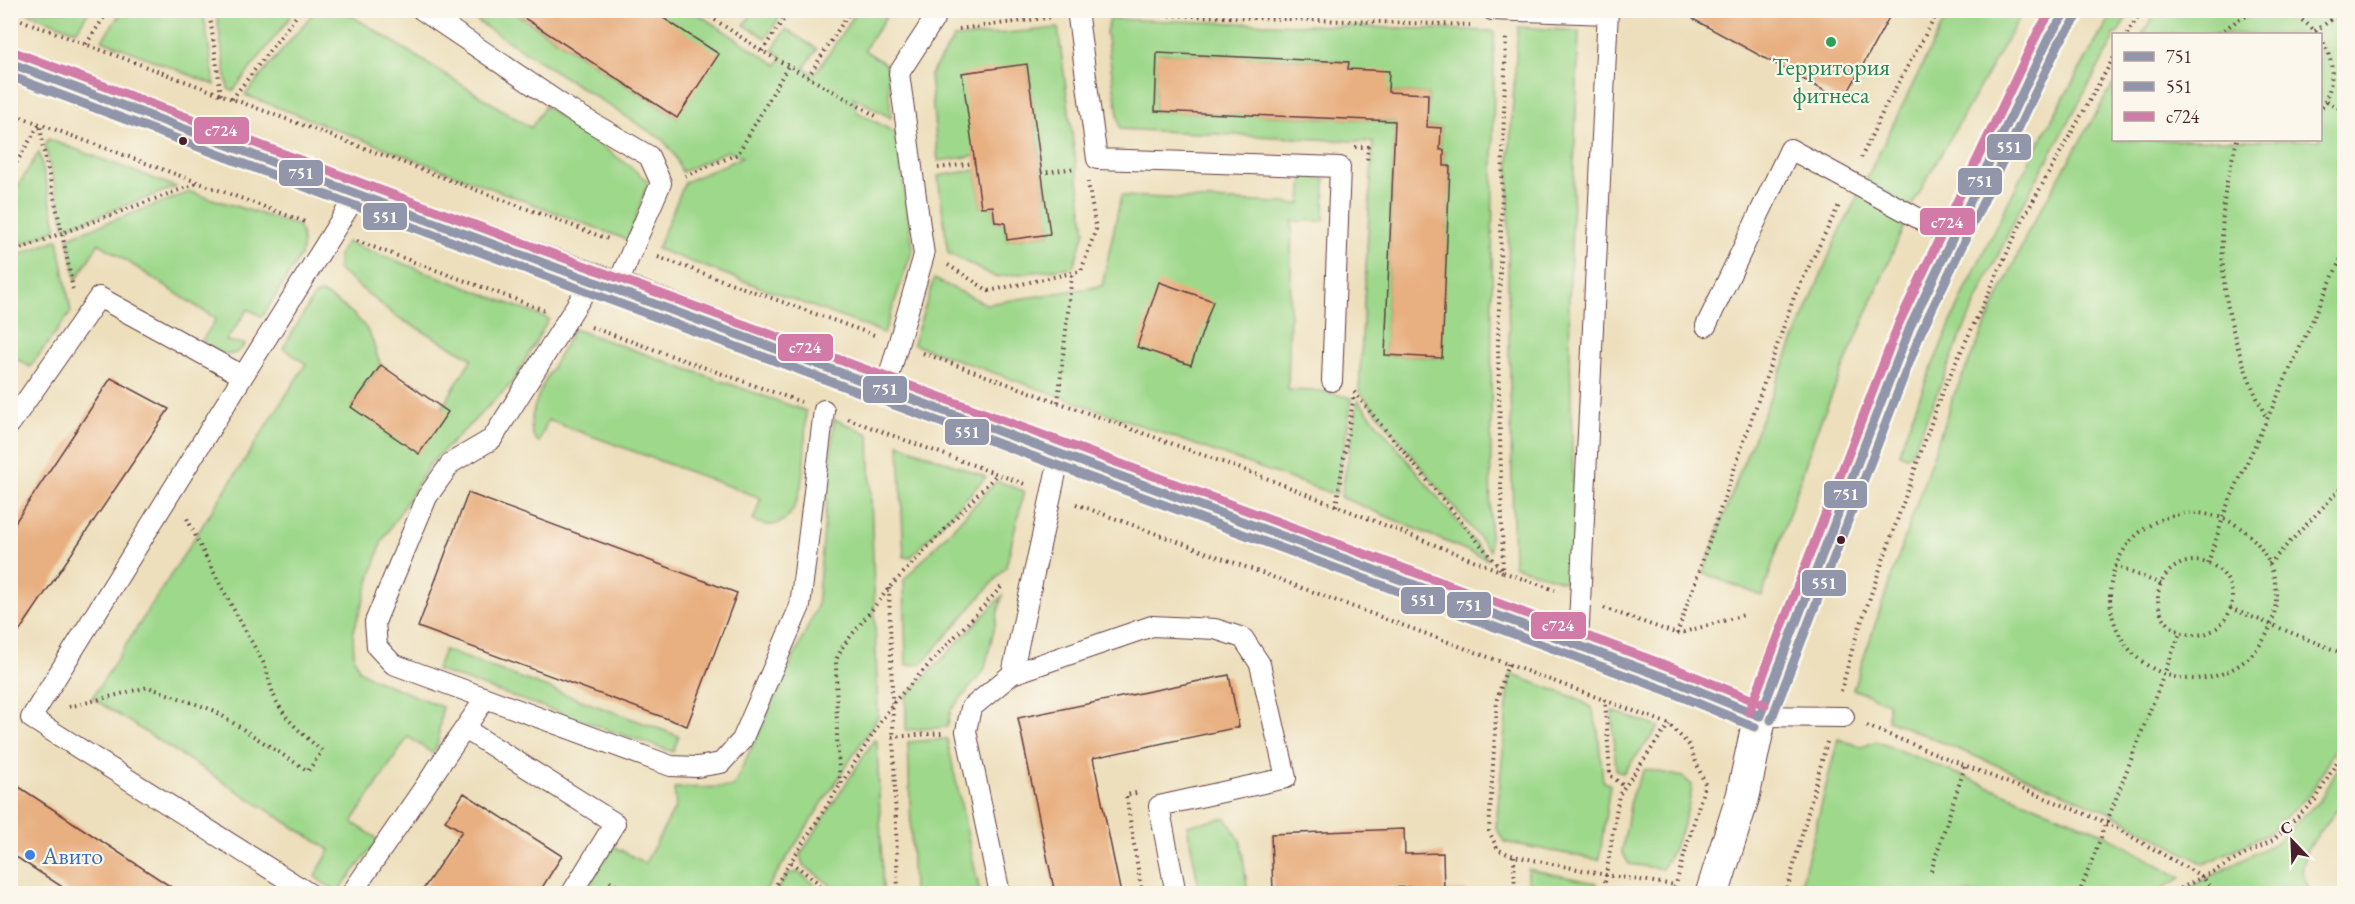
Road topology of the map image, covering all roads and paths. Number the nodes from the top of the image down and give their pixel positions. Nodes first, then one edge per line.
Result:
1 (109, 10) edge
2 (209, 10) edge
3 (301, 10) edge
4 (422, 10) edge
5 (700, 10) edge
6 (790, 10) edge
7 (851, 10) edge
8 (940, 10) edge
9 (1235, 10) edge
10 (1492, 10) edge
11 (1940, 10) edge
12 (2067, 10) edge
13 (2142, 10) edge
14 (1506, 11) edge
15 (2344, 11) edge
16 (1608, 12) edge
17 (1069, 13) edge
18 (10, 16) edge
19 (1234, 17) junction
20 (1096, 19) dead end
21 (1471, 25) dead end
22 (950, 30) dead end
23 (2128, 33) edge
24 (2221, 33) edge
25 (2316, 33) edge
26 (2322, 42) edge
27 (86, 44) junction
28 (762, 51) junction
29 (2112, 61) edge
30 (10, 63) edge
31 (788, 66) junction
32 (808, 77) junction
33 (221, 94) junction
34 (232, 99) junction
35 (2327, 101) junction
36 (2322, 107) edge
37 (2344, 111) edge
38 (10, 112) edge
39 (40, 124) junction
40 (907, 130) junction
41 (2237, 141) edge
42 (975, 163) dead end
43 (1086, 166) dead end
44 (934, 169) dead end
45 (10, 172) edge
46 (1041, 173) dead end
47 (1087, 176) dead end
48 (681, 177) dead end
49 (1850, 181) junction
50 (199, 182) junction
51 (357, 194) junction
52 (334, 232) junction
53 (62, 233) junction
54 (1953, 237) junction
55 (634, 248) junction
56 (2344, 252) edge
57 (10, 253) edge
58 (946, 254) dead end
59 (1072, 275) junction
60 (605, 284) junction
61 (568, 319) junction
62 (1706, 326) dead end
63 (897, 343) junction
64 (243, 376) junction
65 (1332, 381) dead end
66 (885, 390) junction
67 (1058, 402) junction
68 (824, 410) junction
69 (2266, 418) junction
70 (10, 424) edge
71 (1060, 454) junction
72 (997, 474) junction
73 (2344, 485) edge
74 (173, 489) junction
75 (1053, 495) junction
76 (1336, 506) junction
77 (2223, 518) junction
78 (1042, 544) junction
79 (2208, 563) junction
80 (2269, 564) junction
81 (2115, 566) junction
82 (1503, 572) junction
83 (2161, 584) junction
84 (889, 588) junction
85 (2230, 608) junction
86 (1743, 615) dead end
87 (2271, 623) junction
88 (2180, 633) junction
89 (1578, 645) junction
90 (2344, 654) edge
91 (1508, 664) junction
92 (1012, 674) junction
93 (2163, 674) junction
94 (485, 699) junction
95 (1605, 699) junction
96 (893, 703) junction
97 (1760, 716) junction
98 (1839, 717) junction
99 (31, 718) junction
100 (1669, 724) junction
101 (465, 729) junction
102 (2344, 749) edge
103 (1965, 765) junction
104 (840, 784) junction
105 (1624, 786) junction
106 (1137, 793) dead end
107 (2105, 822) junction
108 (1514, 856) junction
109 (791, 862) junction
110 (1931, 871) dead end
111 (1606, 875) junction
112 (2203, 877) junction
113 (1675, 885) junction
114 (310, 894) edge
115 (351, 894) edge
116 (571, 894) edge
117 (770, 894) edge
118 (833, 894) edge
119 (898, 894) edge
120 (1000, 894) edge
121 (1142, 894) edge
122 (1176, 894) edge
123 (1515, 894) edge
124 (1603, 894) edge
125 (1673, 894) edge
126 (1712, 894) edge
127 (1786, 894) edge
128 (2079, 894) edge
129 (2170, 894) edge
130 (2215, 894) edge

1 - 27 path
2 - 33 path
3 - 34 path
4 - 55 lane
5 - 28 path
6 - 28 path
7 - 32 path
8 - 40 lane
9 - 19 path
10 - 14 lane
11 - 49 path
12 - 54 street
13 - 23 path
14 - 16 lane
14 - 82 path
15 - 25 path
16 - 89 lane
17 - 22 path
17 - 65 lane
18 - 27 path
19 - 20 path
19 - 21 path
24 - 25 path
26 - 35 path
27 - 33 path
28 - 31 path
29 - 98 path
30 - 51 street
31 - 32 path
31 - 48 path
32 - 40 path
33 - 34 path
34 - 55 path
35 - 36 path
35 - 37 path
38 - 39 path
39 - 45 path
39 - 50 path
39 - 53 path
40 - 63 lane
41 - 69 path
42 - 44 path
43 - 46 path
47 - 59 path
49 - 54 lane
49 - 62 lane
49 - 86 path
50 - 52 path
50 - 53 path
51 - 52 lane
51 - 60 street
52 - 61 path
52 - 64 lane
53 - 57 path
54 - 97 street
55 - 60 lane
55 - 63 path
56 - 69 path
58 - 59 path
59 - 67 path
60 - 61 lane
60 - 66 street
61 - 68 path
61 - 94 lane
63 - 66 lane
63 - 67 path
64 - 70 lane
64 - 74 lane
66 - 71 street
67 - 76 path
68 - 72 path
68 - 94 lane
69 - 77 path
71 - 75 lane
71 - 89 street
72 - 75 path
72 - 84 path
73 - 80 path
74 - 99 lane
74 - 99 path
75 - 78 lane
75 - 91 path
76 - 82 path
76 - 82 path
77 - 79 path
77 - 80 path
77 - 81 path
78 - 92 lane
78 - 96 path
79 - 83 path
79 - 85 path
80 - 87 path
81 - 83 path
81 - 93 path
83 - 88 path
84 - 96 path
84 - 104 path
85 - 87 path
85 - 88 path
87 - 90 path
87 - 93 path
88 - 93 path
89 - 97 street
91 - 95 path
91 - 108 path
92 - 120 lane
92 - 122 lane
93 - 107 path
94 - 101 lane
95 - 100 path
95 - 105 path
96 - 104 path
96 - 119 path
97 - 98 lane
97 - 126 street
98 - 103 path
98 - 127 path
99 - 114 lane
100 - 105 path
100 - 113 path
101 - 115 lane
101 - 116 lane
102 - 112 path
103 - 107 path
103 - 110 path
104 - 109 path
105 - 111 path
106 - 121 path
107 - 112 path
107 - 128 path
108 - 111 path
108 - 123 path
109 - 117 path
109 - 118 path
111 - 113 path
111 - 124 path
112 - 129 path
112 - 130 path
113 - 125 path

